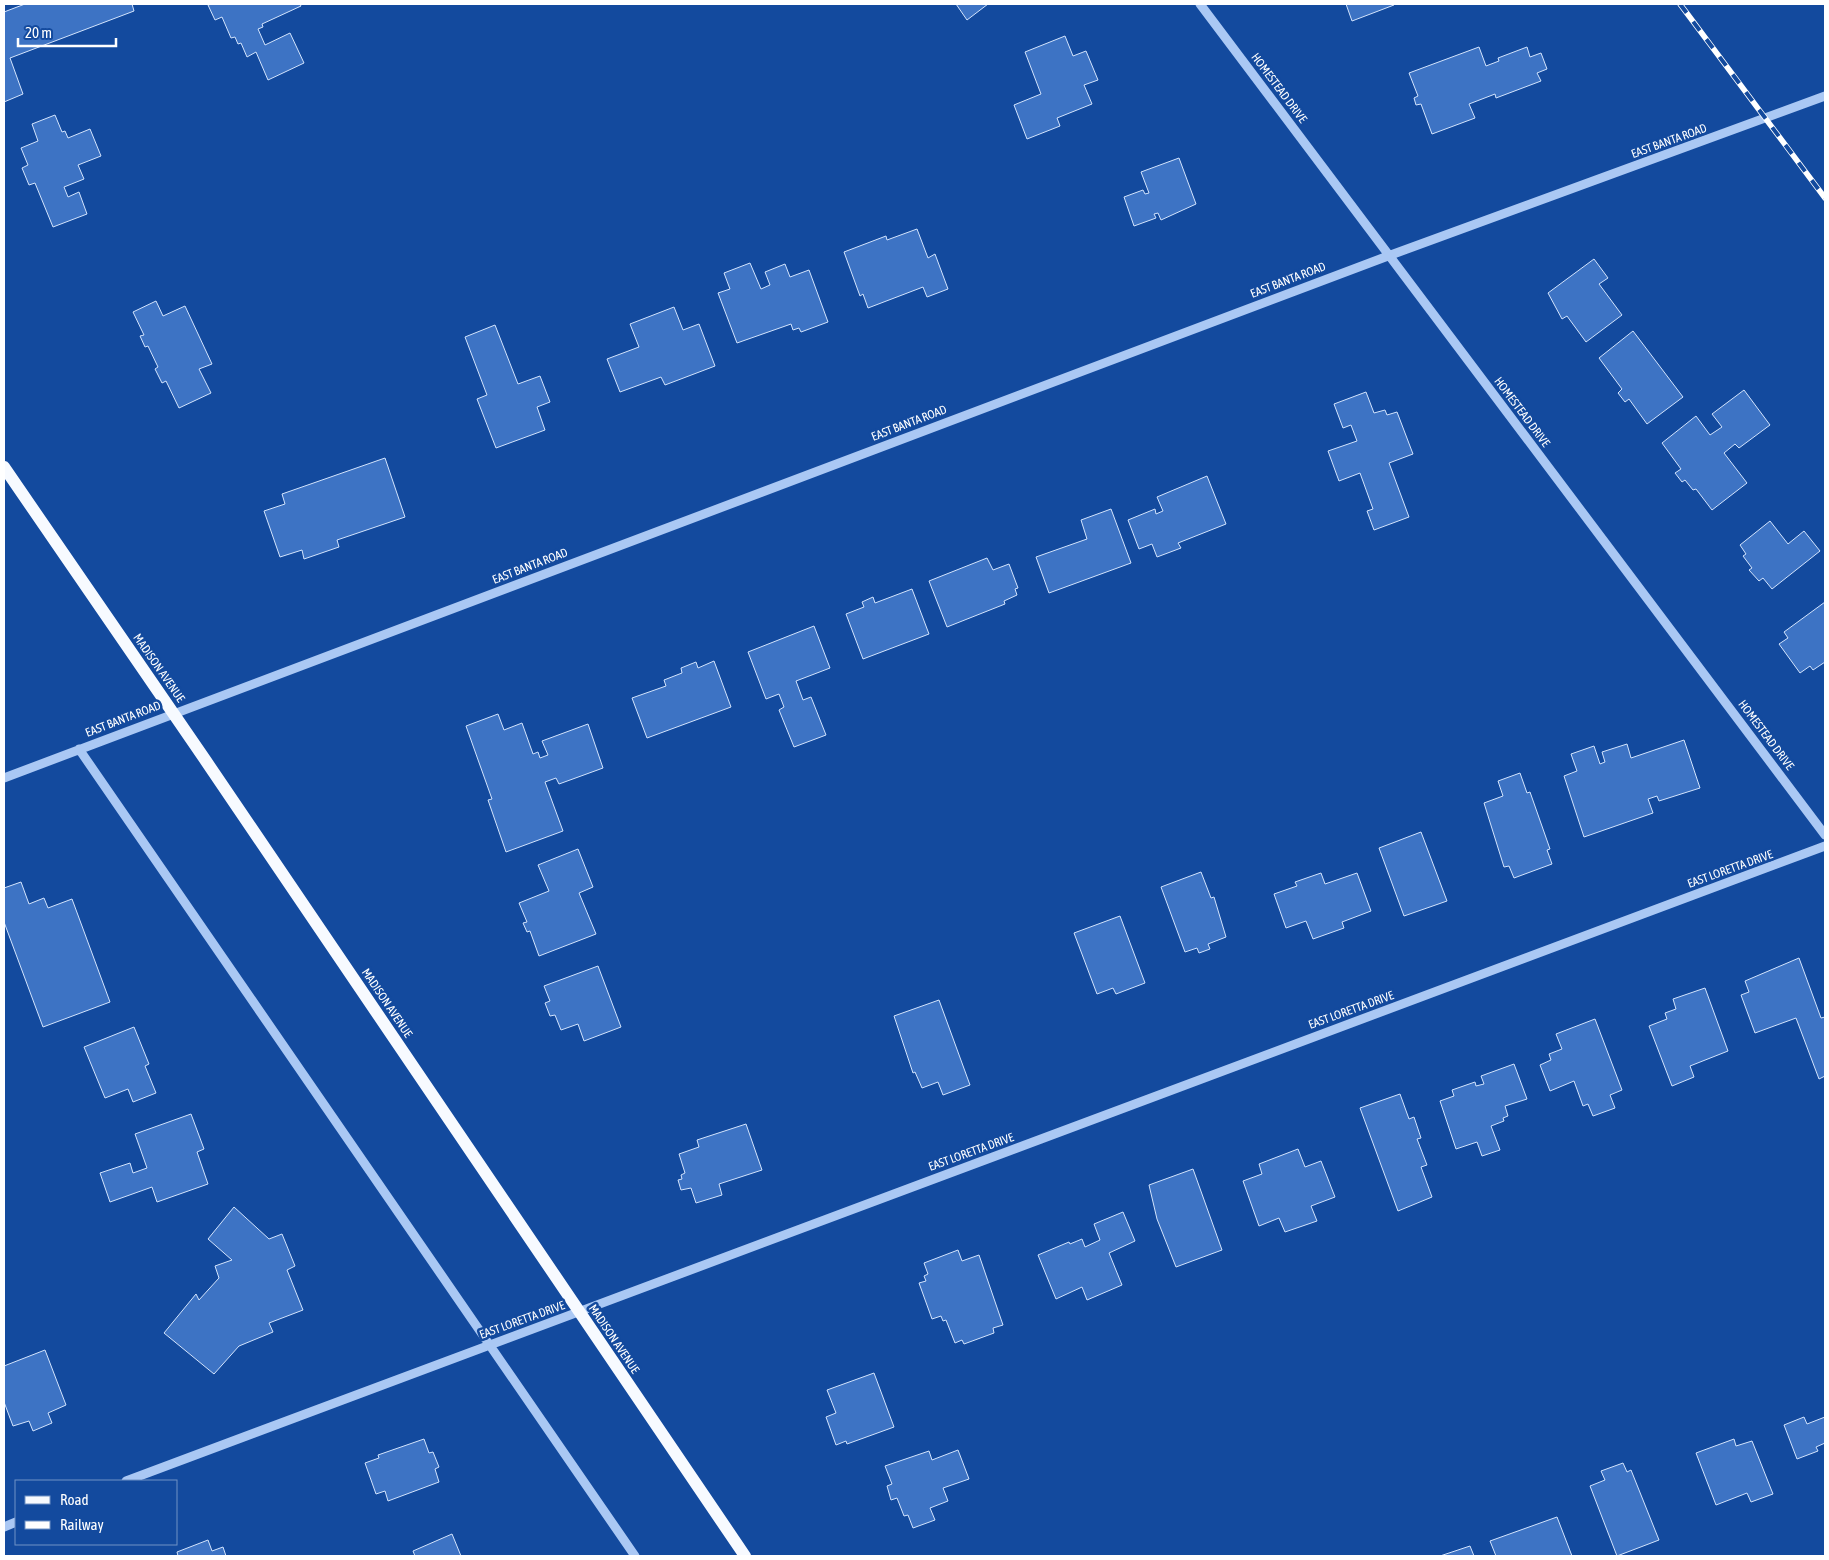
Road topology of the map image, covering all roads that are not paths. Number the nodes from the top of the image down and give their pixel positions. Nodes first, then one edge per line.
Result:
1 (1200, 4) edge
2 (1825, 96) edge
3 (1388, 256) junction
4 (4, 468) edge
5 (174, 714) junction
6 (79, 749) junction
7 (4, 778) edge
8 (1825, 835) edge
9 (1825, 846) edge
10 (579, 1312) junction
11 (490, 1345) junction
12 (129, 1480) edge
13 (635, 1556) edge
14 (744, 1556) edge

1 - 3 street, HOMESTEAD DRIVE
2 - 3 street, EAST BANTA ROAD
3 - 5 street, EAST BANTA ROAD
3 - 8 street, HOMESTEAD DRIVE
4 - 5 main road, MADISON AVENUE
5 - 6 street, EAST BANTA ROAD
5 - 10 main road, MADISON AVENUE
6 - 7 street, EAST BANTA ROAD
6 - 11 street
9 - 10 street, EAST LORETTA DRIVE
10 - 11 street, EAST LORETTA DRIVE
10 - 14 main road, MADISON AVENUE
11 - 12 street, EAST LORETTA DRIVE
11 - 13 street

